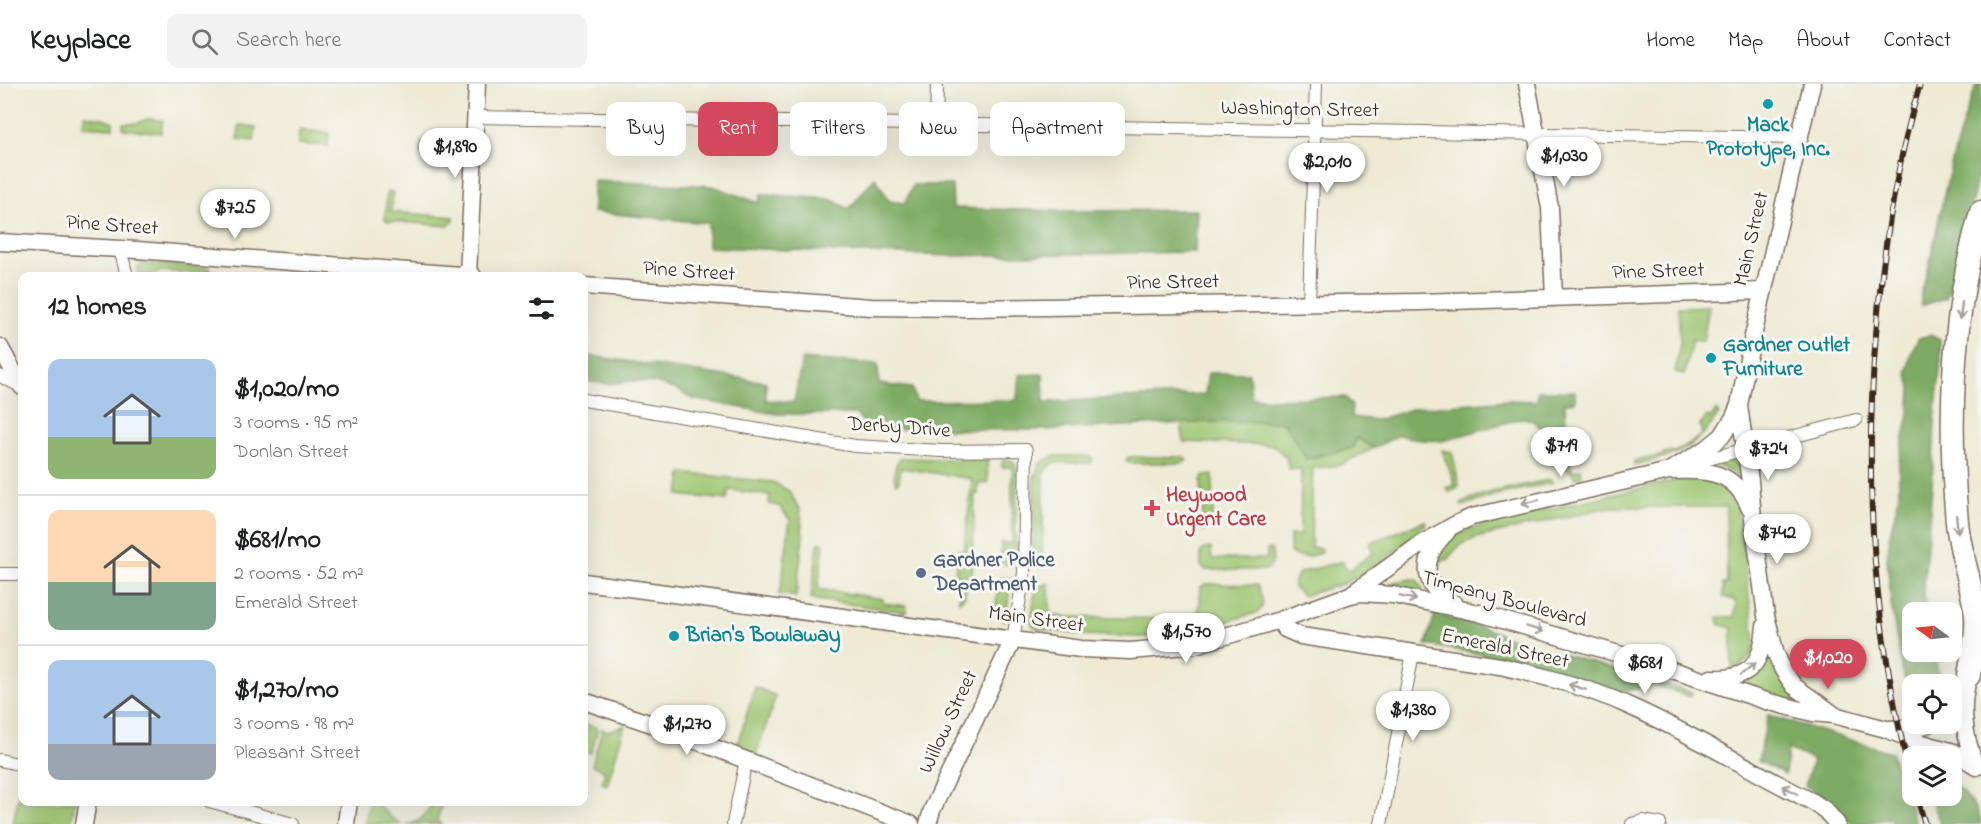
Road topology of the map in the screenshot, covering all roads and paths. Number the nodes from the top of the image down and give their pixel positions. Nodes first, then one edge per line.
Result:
1 (477, 84) edge
2 (937, 84) edge
3 (1316, 84) edge
4 (1527, 84) edge
5 (1812, 84) edge
6 (937, 102) edge
7 (475, 117) junction
8 (899, 123) edge
9 (978, 125) edge
10 (1314, 130) junction
11 (1537, 134) junction
12 (1800, 138) junction
13 (1981, 212) edge
14 (0, 242) edge
15 (120, 249) junction
16 (126, 272) edge
17 (416, 272) edge
18 (468, 272) edge
19 (588, 286) edge
20 (1763, 291) junction
21 (1554, 298) junction
22 (1309, 304) junction
23 (0, 347) edge
24 (0, 376) edge
25 (18, 380) edge
26 (18, 385) edge
27 (588, 401) edge
28 (1739, 405) junction
29 (1856, 420) dead end
30 (1745, 448) junction
31 (1669, 471) junction
32 (1753, 519) junction
33 (1456, 524) junction
34 (0, 574) edge
35 (18, 574) edge
36 (588, 583) edge
37 (1350, 595) junction
38 (1479, 613) junction
39 (1766, 616) junction
40 (1280, 620) junction
41 (1013, 639) junction
42 (1413, 653) junction
43 (1981, 654) edge
44 (1692, 678) junction
45 (1967, 680) junction
46 (1962, 689) edge
47 (588, 701) edge
48 (1834, 715) junction
49 (1902, 728) edge
50 (1886, 729) junction
51 (0, 760) edge
52 (746, 760) junction
53 (18, 764) edge
54 (1978, 771) edge
55 (87, 806) edge
56 (227, 806) edge
57 (348, 806) edge
58 (84, 824) edge
59 (293, 824) edge
60 (346, 824) edge
61 (733, 824) edge
62 (911, 824) edge
63 (928, 824) edge
64 (1381, 824) edge
65 (1632, 824) edge
66 (1660, 824) edge
67 (1837, 824) edge

1 - 7 street
2 - 6 street
3 - 10 street
4 - 11 street
5 - 12 street, Main Street
7 - 8 street, Washington Street
7 - 18 street
9 - 10 street, Washington Street
10 - 11 street, Washington Street
10 - 22 street
11 - 12 street, Washington Street
11 - 21 street
12 - 20 street, Main Street
13 -> 45 highway
14 - 15 street, Pine Street
15 - 16 street
15 - 17 street, Pine Street
19 - 22 street, Pine Street
20 - 21 street, Pine Street
20 - 28 street, Main Street
21 - 22 street, Pine Street
23 - 25 street
24 - 26 street
27 - 41 street, Derby Drive
28 - 30 street, Main Street
28 - 31 street, Main Street
29 - 30 street
30 - 31 street, Main Street
30 - 32 street
31 - 32 street
31 -> 33 street, Main Street
32 - 39 street
33 - 37 street, Main Street
33 - 38 street, Main Street
34 - 35 street
36 - 41 street, Main Street
37 -> 38 street, Timpany Boulevard
37 - 40 street, Main Street
38 -> 44 street, Timpany Boulevard
44 -> 39 street
39 - 48 street
40 - 41 street, Main Street
40 - 42 street, Emerald Street
41 - 63 street, Willow Street
42 - 64 street
67 -> 42 street, Emerald Street
43 - 45 street
44 - 48 street, Timpany Boulevard
45 - 46 street
45 - 54 street
47 - 52 street
48 - 50 street, Timpany Boulevard
49 - 50 street, Timpany Boulevard
50 - 54 street, Timpany Boulevard
51 - 53 street
52 - 61 street
52 - 62 street
55 - 58 street
56 - 59 street
57 - 60 street
65 - 66 street

